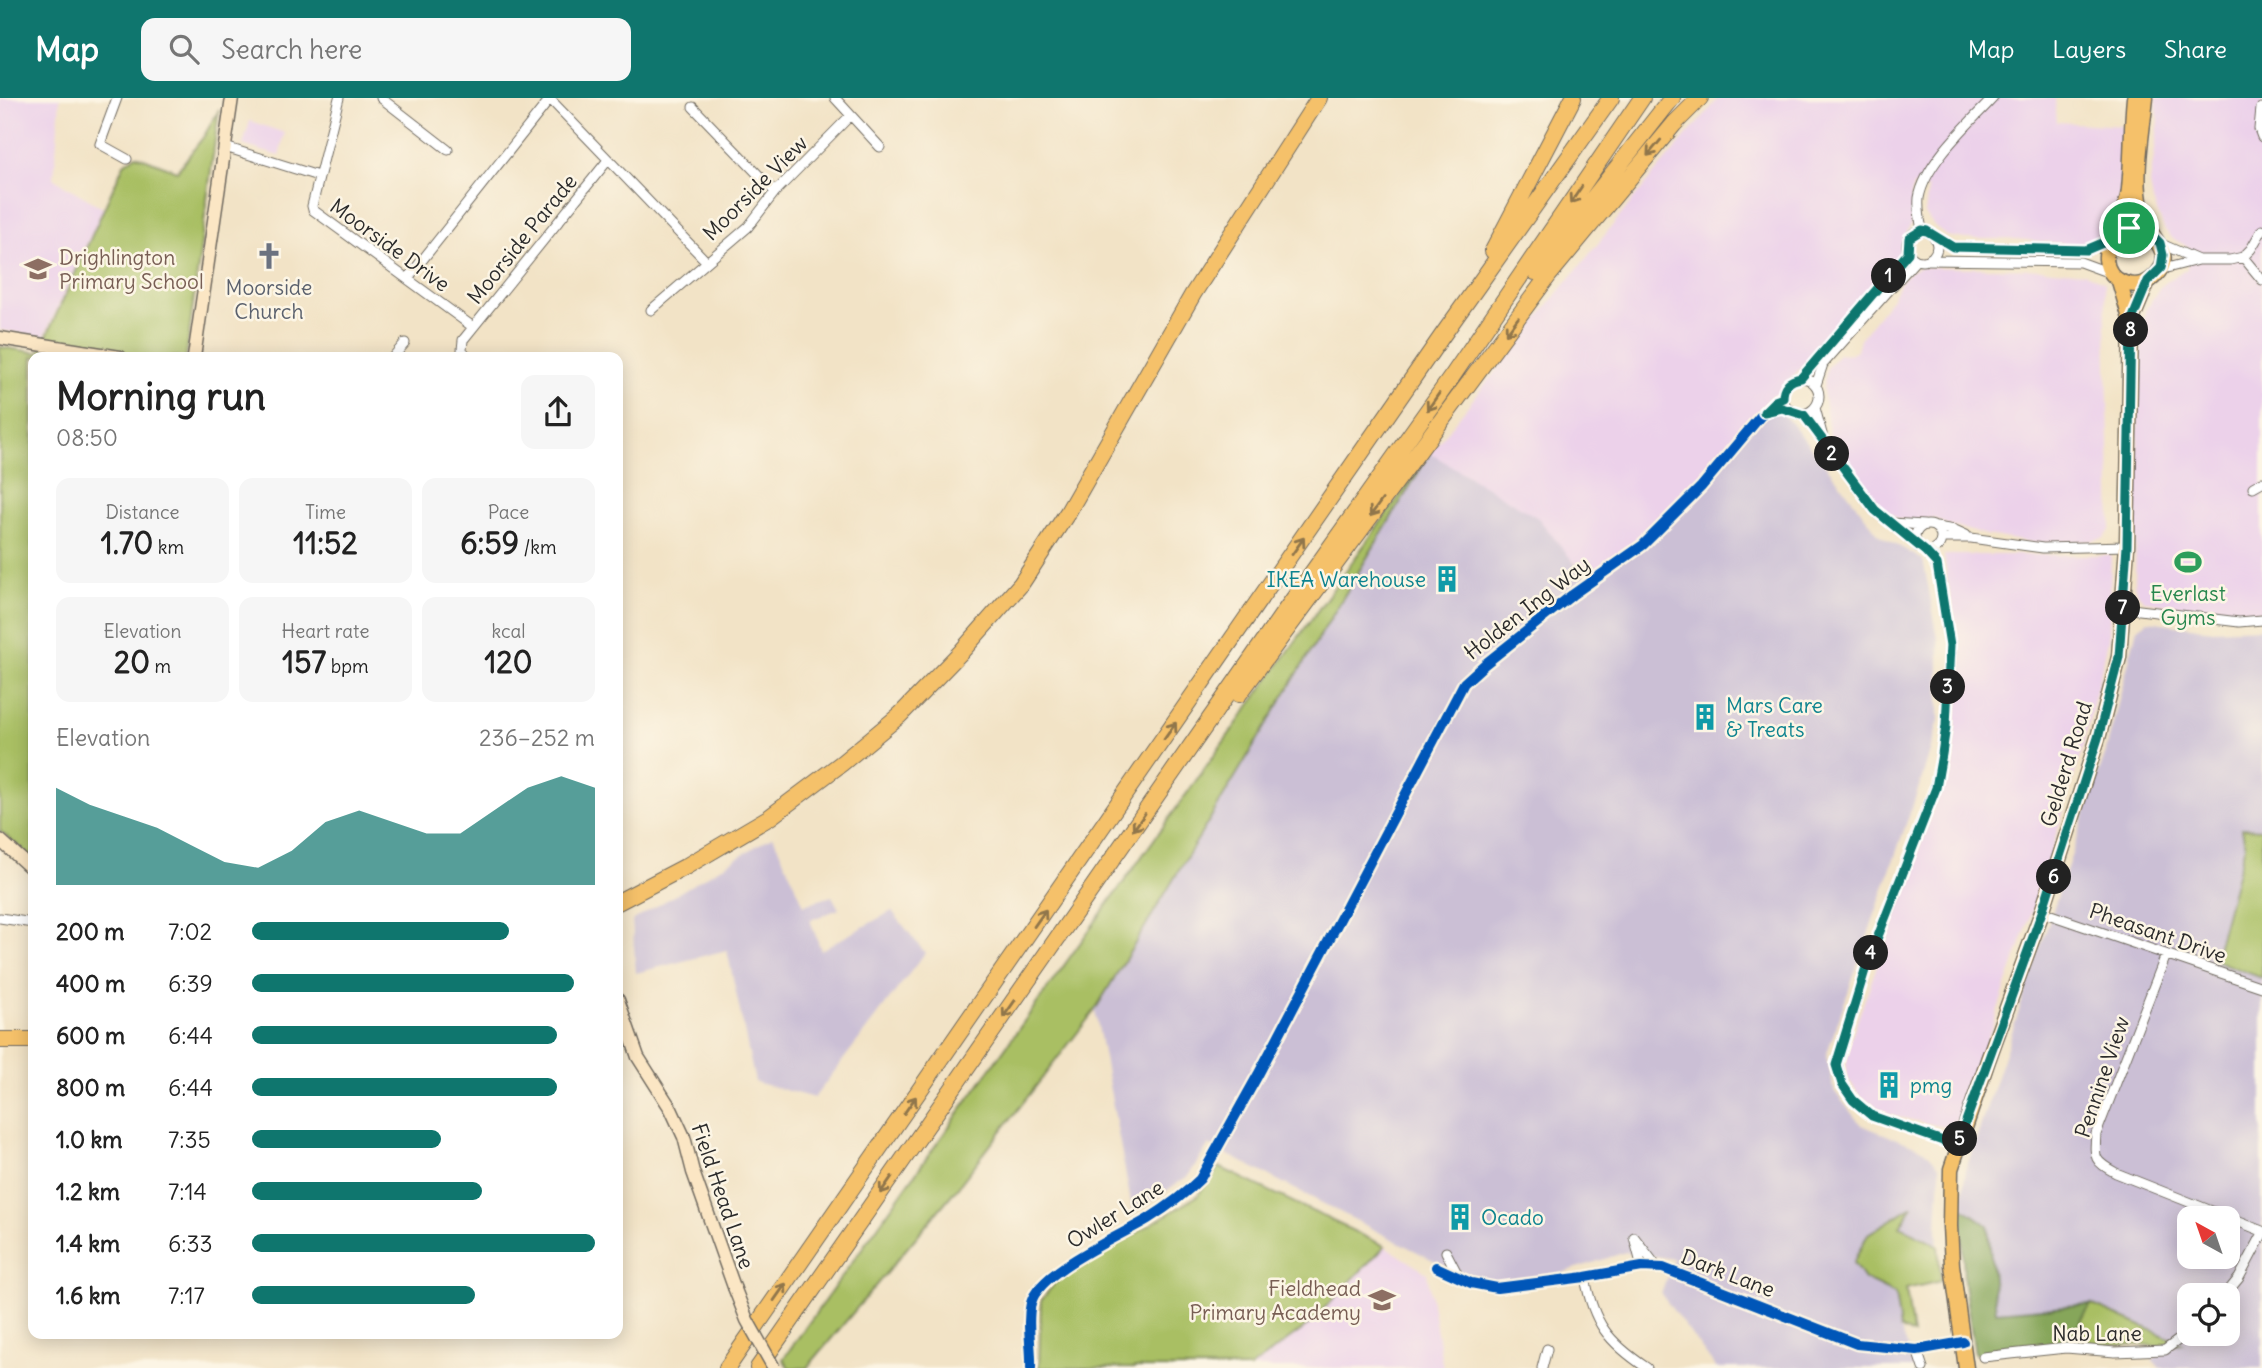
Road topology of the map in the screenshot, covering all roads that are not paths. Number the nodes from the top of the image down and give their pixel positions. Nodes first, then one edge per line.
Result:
1 (117, 98) edge
2 (232, 98) edge
3 (339, 98) edge
4 (381, 98) edge
5 (835, 98) edge
6 (1319, 98) edge
7 (1573, 98) edge
8 (1611, 98) edge
9 (1642, 98) edge
10 (1672, 98) edge
11 (1700, 98) edge
12 (1993, 98) edge
13 (2134, 98) edge
14 (2146, 98) edge
15 (550, 99) edge
16 (693, 107) dead end
17 (2261, 108) edge
18 (850, 116) junction
19 (2262, 137) edge
20 (225, 147) junction
21 (880, 147) dead end
22 (448, 150) dead end
23 (127, 159) dead end
24 (608, 160) junction
25 (318, 176) junction
26 (775, 192) junction
27 (1922, 230) junction
28 (2262, 230) edge
29 (2115, 236) junction
30 (1935, 237) junction
31 (2155, 238) junction
32 (2027, 248) junction
33 (1908, 253) junction
34 (2243, 257) junction
35 (1916, 260) junction
36 (1929, 260) junction
37 (2198, 260) junction
38 (706, 261) junction
39 (2046, 261) junction
40 (2159, 270) junction
41 (2115, 277) junction
42 (408, 278) junction
43 (2262, 280) edge
44 (2148, 281) junction
45 (1466, 302) junction
46 (651, 310) dead end
47 (1863, 320) junction
48 (2131, 322) junction
49 (473, 327) junction
50 (1842, 329) junction
51 (0, 338) edge
52 (405, 344) dead end
53 (88, 352) edge
54 (195, 352) edge
55 (398, 352) edge
56 (463, 352) edge
57 (1453, 375) junction
58 (1801, 378) junction
59 (1816, 385) junction
60 (1783, 398) junction
61 (1815, 408) junction
62 (1787, 409) junction
63 (1764, 412) junction
64 (1804, 415) junction
65 (1824, 441) junction
66 (1891, 523) junction
67 (1924, 525) junction
68 (1936, 527) junction
69 (1971, 538) junction
70 (1940, 542) junction
71 (1916, 543) junction
72 (2127, 546) junction
73 (1925, 551) junction
74 (1938, 570) junction
75 (2123, 608) junction
76 (2262, 620) edge
77 (1178, 766) junction
78 (0, 840) edge
79 (28, 865) edge
80 (623, 898) edge
81 (2042, 912) junction
82 (0, 918) edge
83 (28, 922) edge
84 (2166, 955) junction
85 (1305, 984) joint
86 (2262, 987) edge
87 (623, 1014) edge
88 (0, 1040) edge
89 (28, 1040) edge
90 (1957, 1146) junction
91 (2262, 1233) edge
92 (1446, 1252) dead end
93 (1436, 1267) dead end
94 (1642, 1267) junction
95 (1658, 1268) junction
96 (1458, 1275) junction
97 (1585, 1277) junction
98 (2235, 1283) edge
99 (2177, 1341) edge
100 (1962, 1342) junction
101 (1547, 1349) dead end
102 (1917, 1350) junction
103 (2000, 1354) junction
104 (1983, 1357) dead end
105 (1644, 1367) edge
106 (2002, 1367) edge
107 (727, 1368) edge
108 (758, 1368) edge
109 (774, 1368) edge
110 (1031, 1368) edge
111 (1542, 1368) edge
112 (1923, 1368) edge
113 (1966, 1368) edge

1 - 23 street
2 - 20 main road
3 - 25 street, Moorside Drive
4 - 22 street
5 - 18 street
6 - 80 highway
7 - 45 highway
8 - 45 highway
9 -> 57 highway
10 - 57 highway
11 -> 77 highway
12 - 27 street
13 - 29 main road, Gelderd Road
14 - 31 main road
15 - 24 street
15 - 42 street
16 - 26 street
17 - 19 street
18 - 21 street
18 - 26 street, Moorside View
20 - 25 street
20 - 54 main road
24 - 38 street
24 - 49 street, Moorside Parade
25 - 42 street, Moorside Drive
26 - 38 street, Moorside View
27 - 30 street
27 - 33 street, Holden Ing Way
28 - 34 street
29 - 31 main road
29 - 32 street
29 - 41 main road, Gelderd Road
30 - 32 street
30 - 36 street
31 - 37 street
31 - 40 main road
32 - 39 street
33 - 35 street
33 - 50 street, Holden Ing Way
34 - 37 street
34 - 43 street
35 - 36 street
35 - 47 street, Holden Ing Way
36 - 39 street
37 - 40 street
38 - 46 street, Moorside View
39 - 41 street
40 - 44 main road, Gelderd Road
41 - 44 main road
41 - 48 main road, Gelderd Road
42 - 49 street, Moorside Drive
44 - 48 main road, Gelderd Road
107 -> 45 highway
47 - 50 street, Holden Ing Way
47 - 59 street, Holden Ing Way
48 - 72 main road, Gelderd Road
49 - 56 street, Moorside Parade
50 - 58 street, Holden Ing Way
51 - 53 main road
52 - 55 street
57 -> 77 highway
58 - 59 street
58 - 60 street, Holden Ing Way
59 - 61 street, Holden Ing Way
60 - 62 street
60 - 63 street, Holden Ing Way
61 - 64 street
61 - 65 street, Holden Ing Way
62 - 63 street
62 - 64 street
63 - 85 street, Holden Ing Way
64 - 65 street
65 - 66 street
66 - 67 street
66 - 71 street
67 - 68 street
67 - 71 street
68 - 69 street
68 - 70 street
69 - 70 street
69 - 72 street
70 - 73 street
70 - 74 street
71 - 73 street
72 - 75 main road, Gelderd Road
73 - 74 street
74 - 90 street
75 - 76 street
75 - 81 main road, Gelderd Road
77 -> 108 highway
78 - 79 main road
81 - 84 street, Pheasant Drive
81 - 90 main road, Gelderd Road
82 - 83 street
84 - 86 street, Pheasant Drive
84 - 91 street, Pennine View
85 - 110 street, Owler Lane
87 - 109 main road, Field Head Lane, bridge
88 - 89 highway
90 - 100 main road, Gelderd Road
91 - 98 street
92 - 96 street
93 - 96 street, Dark Lane
94 - 95 street, Dark Lane
94 - 95 street
94 - 97 street, Dark Lane
95 - 102 street, Dark Lane
96 - 97 street, Dark Lane
97 - 105 street
99 - 103 street, Nab Lane
100 - 102 street, Dark Lane
100 - 113 main road, Gelderd Road
101 - 111 street
102 - 112 street
103 - 104 street, Nab Lane
103 - 106 street

